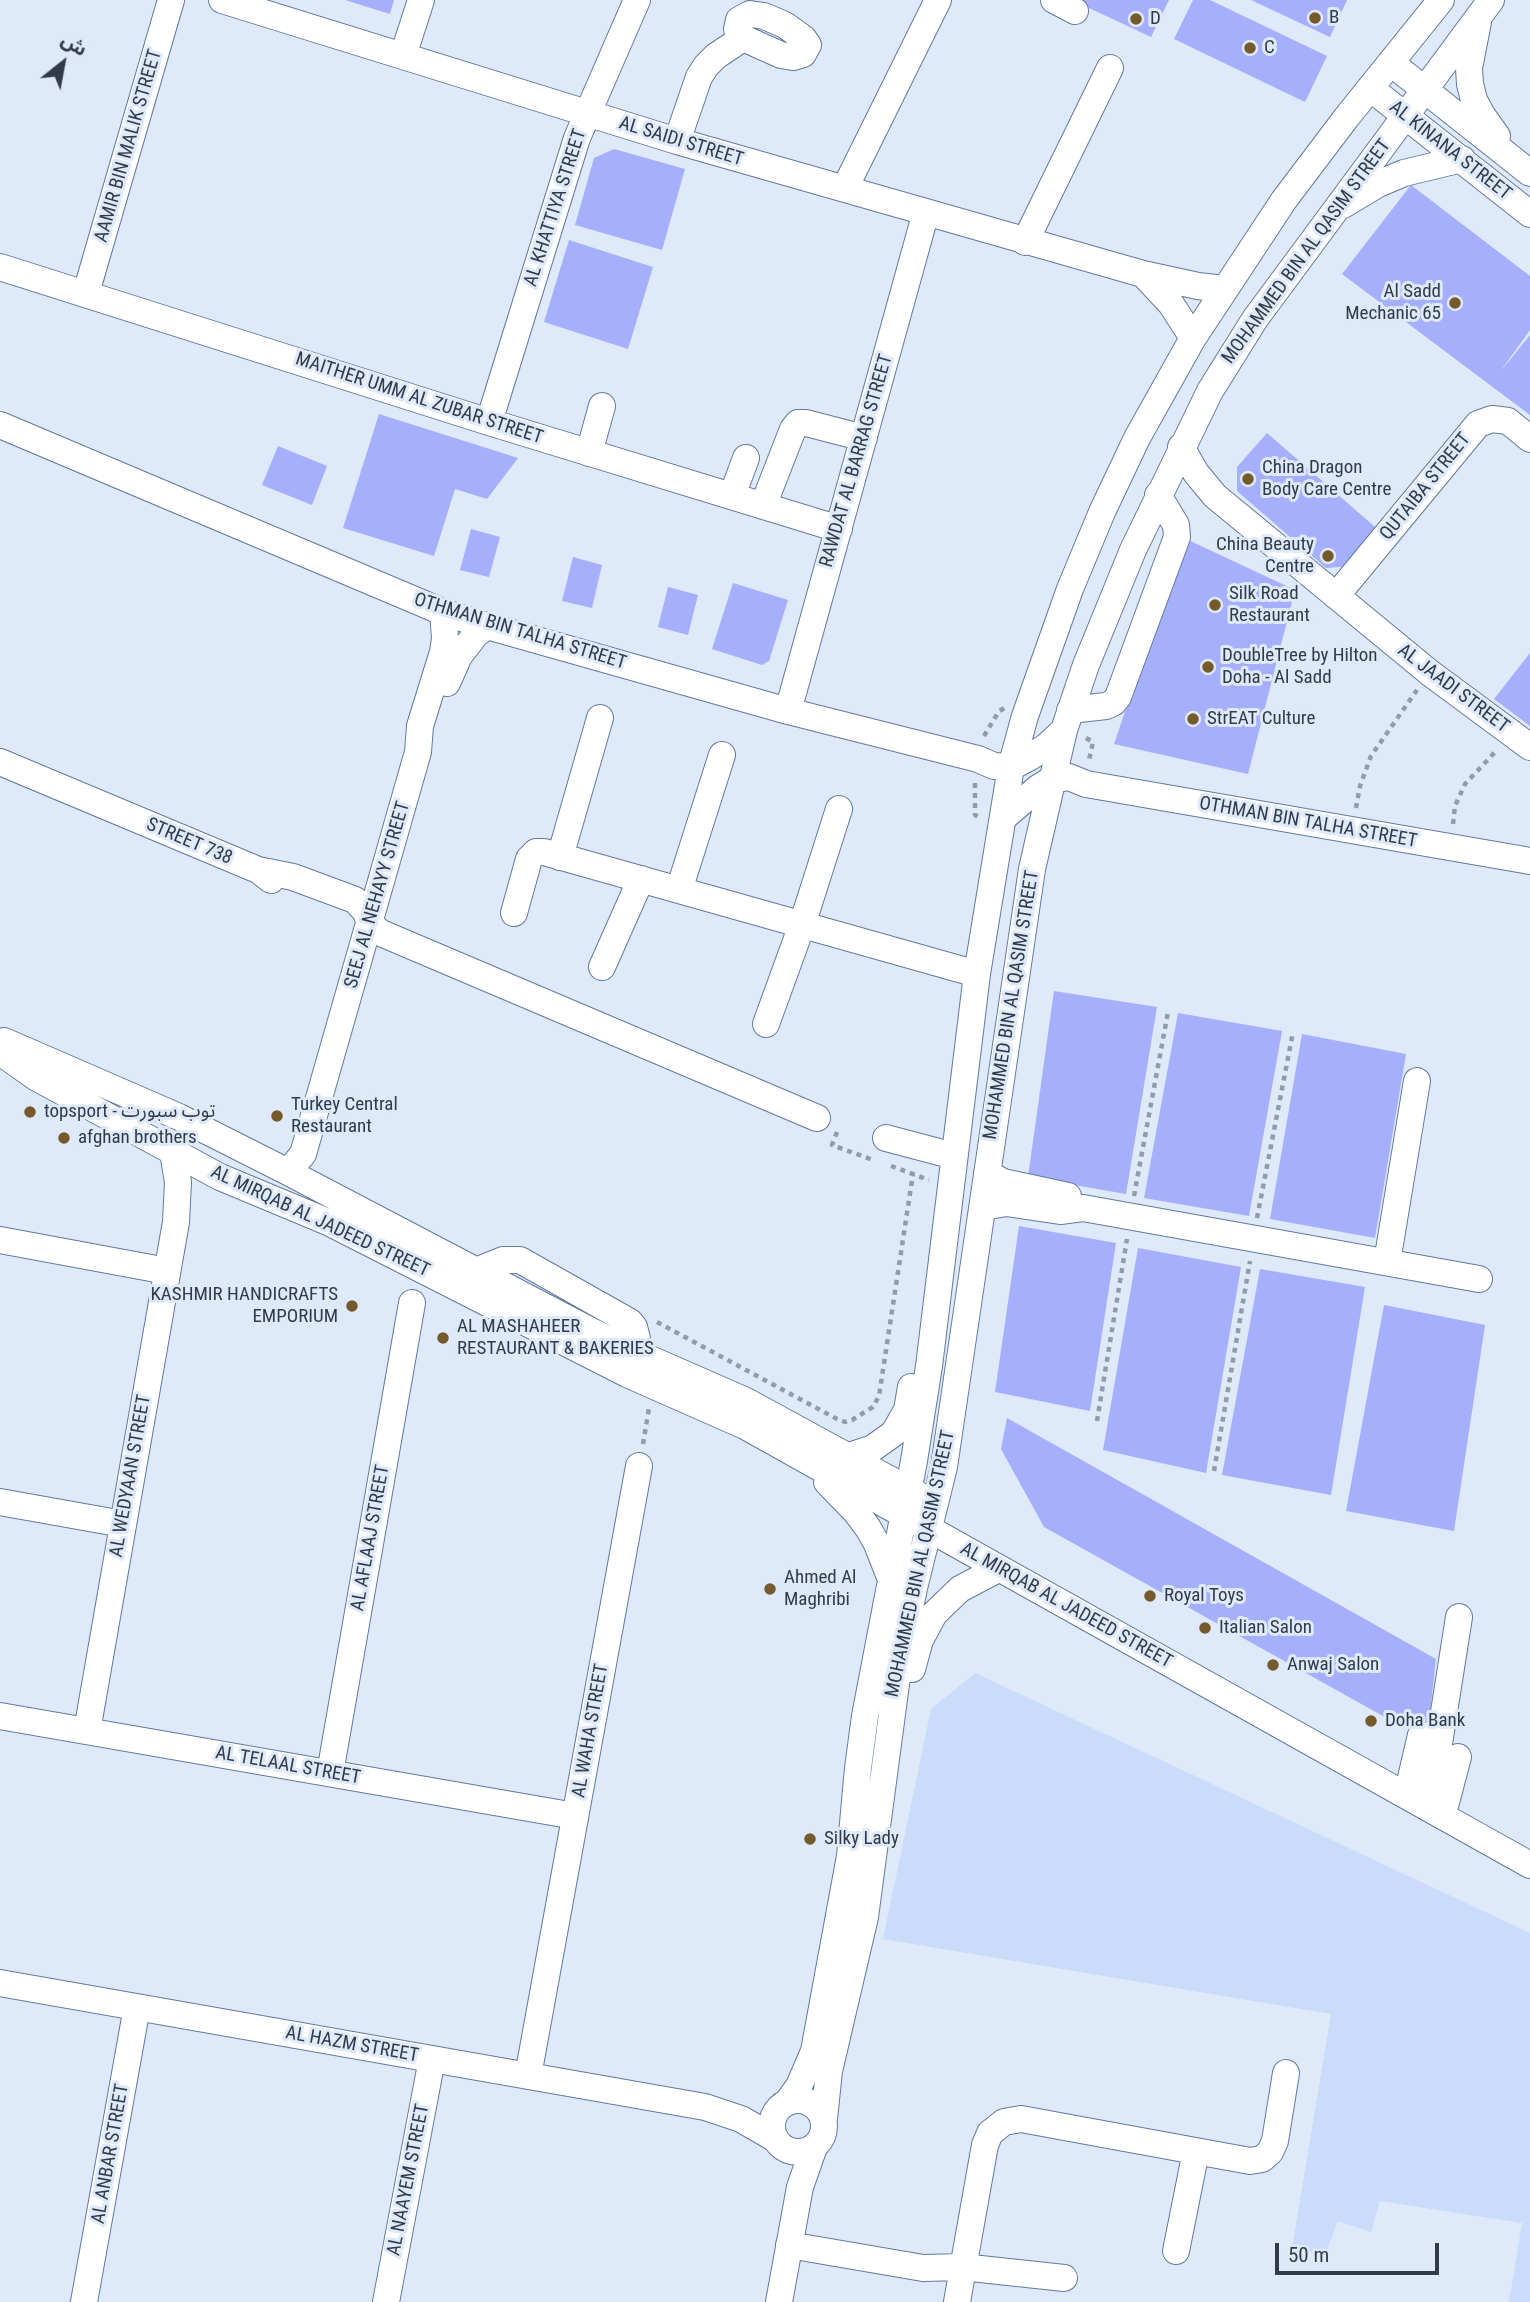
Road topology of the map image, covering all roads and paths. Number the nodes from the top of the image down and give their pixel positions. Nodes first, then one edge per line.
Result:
1 (171, 0) edge
2 (222, 0) edge
3 (421, 0) edge
4 (637, 0) edge
5 (938, 0) edge
6 (1441, 0) edge
7 (1485, 8) edge
8 (743, 38) dead end
9 (403, 56) junction
10 (1391, 63) junction
11 (1110, 68) dead end
12 (1370, 88) junction
13 (1426, 89) junction
14 (586, 113) junction
15 (1406, 116) junction
16 (677, 141) junction
17 (1462, 159) junction
18 (1523, 166) edge
19 (845, 188) junction
20 (1334, 210) junction
21 (926, 212) junction
22 (1530, 214) edge
23 (1025, 242) junction
24 (0, 267) edge
25 (1143, 274) junction
26 (1224, 289) junction
27 (86, 293) junction
28 (1193, 338) junction
29 (602, 406) dead end
30 (488, 422) junction
31 (0, 425) edge
32 (864, 438) junction
33 (1530, 439) edge
34 (1181, 447) junction
35 (589, 453) junction
36 (746, 458) dead end
37 (1159, 492) junction
38 (732, 496) junction
39 (1215, 496) junction
40 (763, 506) junction
41 (839, 529) junction
42 (1336, 596) junction
43 (443, 612) junction
44 (487, 626) junction
45 (1430, 673) junction
46 (788, 711) junction
47 (600, 719) dead end
48 (1067, 720) junction
49 (1021, 730) junction
50 (1521, 741) edge
51 (418, 752) junction
52 (722, 755) dead end
53 (978, 759) junction
54 (0, 762) edge
55 (1011, 766) junction
56 (1051, 780) junction
57 (1086, 784) junction
58 (839, 809) dead end
59 (1045, 809) junction
60 (1003, 818) junction
61 (1354, 830) junction
62 (1450, 847) junction
63 (561, 857) junction
64 (1530, 861) edge
65 (641, 879) junction
66 (679, 890) junction
67 (514, 913) dead end
68 (370, 914) junction
69 (802, 925) junction
70 (602, 967) dead end
71 (977, 974) junction
72 (766, 1024) dead end
73 (0, 1040) edge
74 (0, 1052) edge
75 (1417, 1081) dead end
76 (817, 1118) dead end
77 (121, 1123) junction
78 (886, 1135) dead end
79 (173, 1152) junction
80 (954, 1153) junction
81 (288, 1172) junction
82 (987, 1173) junction
83 (913, 1174) dead end
84 (220, 1177) junction
85 (983, 1208) junction
86 (1083, 1208) junction
87 (176, 1222) junction
88 (0, 1240) edge
89 (1387, 1262) junction
90 (167, 1271) junction
91 (476, 1271) junction
92 (1479, 1279) dead end
93 (412, 1303) dead end
94 (936, 1304) junction
95 (634, 1327) junction
96 (641, 1355) junction
97 (653, 1386) junction
98 (846, 1457) junction
99 (806, 1461) junction
100 (639, 1466) joint
101 (909, 1490) junction
102 (0, 1502) edge
103 (904, 1516) junction
104 (932, 1517) junction
105 (123, 1524) junction
106 (998, 1569) junction
107 (890, 1578) junction
108 (1459, 1617) dead end
109 (891, 1711) junction
110 (0, 1716) edge
111 (87, 1731) junction
112 (1415, 1733) dead end
113 (1458, 1757) dead end
114 (330, 1773) junction
115 (1419, 1802) junction
116 (575, 1816) junction
117 (1530, 1864) edge
118 (0, 1983) edge
119 (137, 2007) junction
120 (432, 2059) junction
121 (1286, 2073) dead end
122 (528, 2076) junction
123 (786, 2102) junction
124 (705, 2107) junction
125 (824, 2119) junction
126 (777, 2141) junction
127 (814, 2147) junction
128 (1196, 2151) junction
129 (790, 2235) junction
130 (1176, 2250) dead end
131 (962, 2267) junction
132 (1064, 2278) dead end
133 (84, 2302) edge
134 (386, 2302) edge
135 (779, 2302) edge
136 (957, 2302) edge

1 - 27 street, AAMIR BIN MALIK STREET
2 - 9 street, AL SAIDI STREET
3 - 9 street
4 - 14 street, AL KHATTIYA STREET
5 - 19 street
6 - 10 street, MOHAMMED BIN AL QASIM STREET
7 - 13 street, MOHAMMED BIN AL QASIM STREET
7 - 18 street
8 - 16 street
9 - 14 street, AL SAIDI STREET
10 - 12 street, MOHAMMED BIN AL QASIM STREET
10 - 13 street, AL KINANA STREET
11 - 23 street
12 - 15 street, AL KINANA STREET
12 - 26 street, MOHAMMED BIN AL QASIM STREET
13 - 15 street, MOHAMMED BIN AL QASIM STREET
13 - 18 street, AL KINANA STREET
14 - 16 street, AL SAIDI STREET
14 - 30 street, AL KHATTIYA STREET
15 - 17 street, AL KINANA STREET
15 - 20 street, MOHAMMED BIN AL QASIM STREET
16 - 19 street, AL SAIDI STREET
17 - 20 street
17 - 22 street, AL KINANA STREET
19 - 21 street, AL SAIDI STREET
20 - 34 street, MOHAMMED BIN AL QASIM STREET
21 - 23 street, AL SAIDI STREET
21 - 32 street, RAWDAT AL BARRAG STREET
23 - 25 street, AL SAIDI STREET
24 - 27 street, MAITHER UMM AL ZUBAR STREET
25 - 26 street, AL SAIDI STREET
25 - 28 street
26 - 28 street, MOHAMMED BIN AL QASIM STREET
27 - 30 street, MAITHER UMM AL ZUBAR STREET
28 - 49 street, MOHAMMED BIN AL QASIM STREET
29 - 35 street
30 - 35 street, MAITHER UMM AL ZUBAR STREET
31 - 43 street, OTHMAN BIN TALHA STREET
32 - 40 street
32 - 41 street, RAWDAT AL BARRAG STREET
33 - 42 street, QUTAIBA STREET
34 - 37 street, MOHAMMED BIN AL QASIM STREET
34 - 39 street, AL JAADI STREET
35 - 38 street, MAITHER UMM AL ZUBAR STREET
36 - 38 street
37 - 39 street, AL JAADI STREET
37 - 48 street, MOHAMMED BIN AL QASIM STREET
37 - 48 street
38 - 40 street, MAITHER UMM AL ZUBAR STREET
39 - 42 street, AL JAADI STREET
40 - 41 street, MAITHER UMM AL ZUBAR STREET
41 - 46 street, RAWDAT AL BARRAG STREET
42 - 45 street, AL JAADI STREET
43 - 44 street, OTHMAN BIN TALHA STREET
43 - 51 street, SEEJ AL NEHAYY STREET
44 - 46 street, OTHMAN BIN TALHA STREET
44 - 51 street
45 - 50 street, AL JAADI STREET
45 - 61 path
46 - 53 street, OTHMAN BIN TALHA STREET
47 - 63 street
48 - 55 street
48 - 56 street, MOHAMMED BIN AL QASIM STREET
49 - 53 street
49 - 55 street, MOHAMMED BIN AL QASIM STREET
50 - 62 path
51 - 68 street, SEEJ AL NEHAYY STREET
52 - 66 street
53 - 55 street, OTHMAN BIN TALHA STREET
54 - 68 street, STREET 738
55 - 60 street, MOHAMMED BIN AL QASIM STREET
56 - 57 street, OTHMAN BIN TALHA STREET
56 - 59 street, MOHAMMED BIN AL QASIM STREET
56 - 60 street
57 - 59 street
57 - 61 street, OTHMAN BIN TALHA STREET
58 - 69 street
59 - 82 street, MOHAMMED BIN AL QASIM STREET
60 - 71 street, MOHAMMED BIN AL QASIM STREET
61 - 62 street, OTHMAN BIN TALHA STREET
62 - 64 street, OTHMAN BIN TALHA STREET
63 - 65 street
63 - 67 street
65 - 66 street
65 - 70 street
66 - 69 street
68 - 76 street, STREET 738
68 - 81 street, SEEJ AL NEHAYY STREET
69 - 71 street
69 - 72 street
71 - 80 street, MOHAMMED BIN AL QASIM STREET
73 - 81 street, AL MIRQAB AL JADEED STREET
74 - 77 street, AL MIRQAB AL JADEED STREET
75 - 89 street
77 - 79 street, AL MIRQAB AL JADEED STREET
77 - 81 street
78 - 80 street
79 - 84 street, AL MIRQAB AL JADEED STREET
79 - 87 street, AL WEDYAAN STREET
80 - 94 street, MOHAMMED BIN AL QASIM STREET
81 - 91 street, AL MIRQAB AL JADEED STREET
82 - 85 street, MOHAMMED BIN AL QASIM STREET
82 - 86 street
83 - 95 path
84 - 87 street, AL WEDYAAN STREET
84 - 97 street, AL MIRQAB AL JADEED STREET
85 - 86 street
85 - 104 street, MOHAMMED BIN AL QASIM STREET
86 - 89 street
87 - 90 street, AL WEDYAAN STREET
88 - 90 street
89 - 92 street
90 - 105 street, AL WEDYAAN STREET
91 - 95 street
91 - 96 street, AL MIRQAB AL JADEED STREET
93 - 114 street, AL AFLAAJ STREET
94 - 98 street
94 - 101 street, MOHAMMED BIN AL QASIM STREET
95 - 96 street
96 - 98 street, AL MIRQAB AL JADEED STREET
97 - 99 street, AL MIRQAB AL JADEED STREET
97 - 100 path
98 - 101 street, AL MIRQAB AL JADEED STREET
99 - 103 street, AL MIRQAB AL JADEED STREET
99 - 107 street
100 - 116 street, AL WAHA STREET
101 - 103 street, MOHAMMED BIN AL QASIM STREET
101 - 104 street, AL MIRQAB AL JADEED STREET
102 - 105 street
103 - 104 street, AL MIRQAB AL JADEED STREET
103 - 107 street, MOHAMMED BIN AL QASIM STREET
104 - 106 street, AL MIRQAB AL JADEED STREET
104 - 109 street, MOHAMMED BIN AL QASIM STREET
105 - 111 street, AL WEDYAAN STREET
106 - 109 street
106 - 115 street, AL MIRQAB AL JADEED STREET
107 - 123 street, MOHAMMED BIN AL QASIM STREET
108 - 115 street
109 - 125 street, MOHAMMED BIN AL QASIM STREET
110 - 111 street, AL TELAAL STREET
111 - 114 street, AL TELAAL STREET
112 - 115 street
113 - 115 street
114 - 116 street, AL TELAAL STREET
115 - 117 street, AL MIRQAB AL JADEED STREET
116 - 122 street, AL WAHA STREET
118 - 119 street, AL HAZM STREET
119 - 120 street, AL HAZM STREET
119 - 133 street, AL ANBAR STREET
120 - 122 street, AL HAZM STREET
120 - 134 street, AL NAAYEM STREET
121 - 128 street
122 - 124 street, AL HAZM STREET
123 - 124 street, AL HAZM STREET
123 - 125 street
123 - 126 street
124 - 126 street, AL HAZM STREET
125 - 127 street
126 - 127 street
126 - 129 street
127 - 129 street
128 - 130 street
128 - 131 street
129 - 131 street
129 - 135 street
131 - 132 street
131 - 136 street

